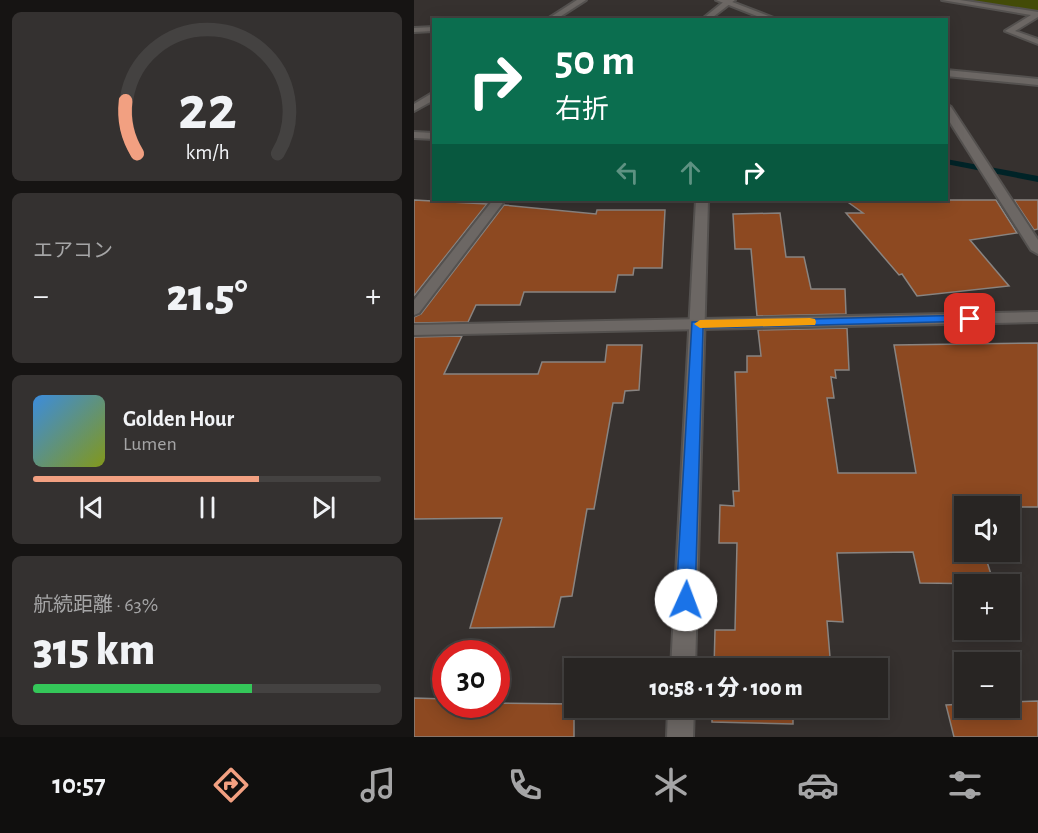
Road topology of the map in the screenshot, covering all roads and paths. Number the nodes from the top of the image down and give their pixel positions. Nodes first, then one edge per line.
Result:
1 (582, 0) edge
2 (946, 0) edge
3 (726, 1) edge
4 (1038, 14) edge
5 (552, 18) edge
6 (707, 18) edge
7 (771, 18) edge
8 (432, 29) edge
9 (414, 30) edge
10 (1038, 42) edge
11 (948, 73) edge
12 (1038, 82) edge
13 (432, 96) edge
14 (414, 108) edge
15 (948, 110) edge
16 (414, 135) edge
17 (432, 136) edge
18 (498, 201) edge
19 (702, 201) edge
20 (1038, 249) edge
21 (414, 310) edge
22 (1038, 317) edge
23 (696, 324) junction
24 (414, 330) edge
25 (683, 658) edge
26 (681, 718) edge
27 (680, 737) edge

1 - 5 street
2 - 4 street
3 - 6 street
3 - 7 street
4 - 10 street
8 - 9 street
11 - 12 street
13 - 14 street
15 - 20 street
16 - 17 street
18 - 21 street
19 - 23 street
22 - 23 street
23 - 24 street
23 - 25 street
26 - 27 street

